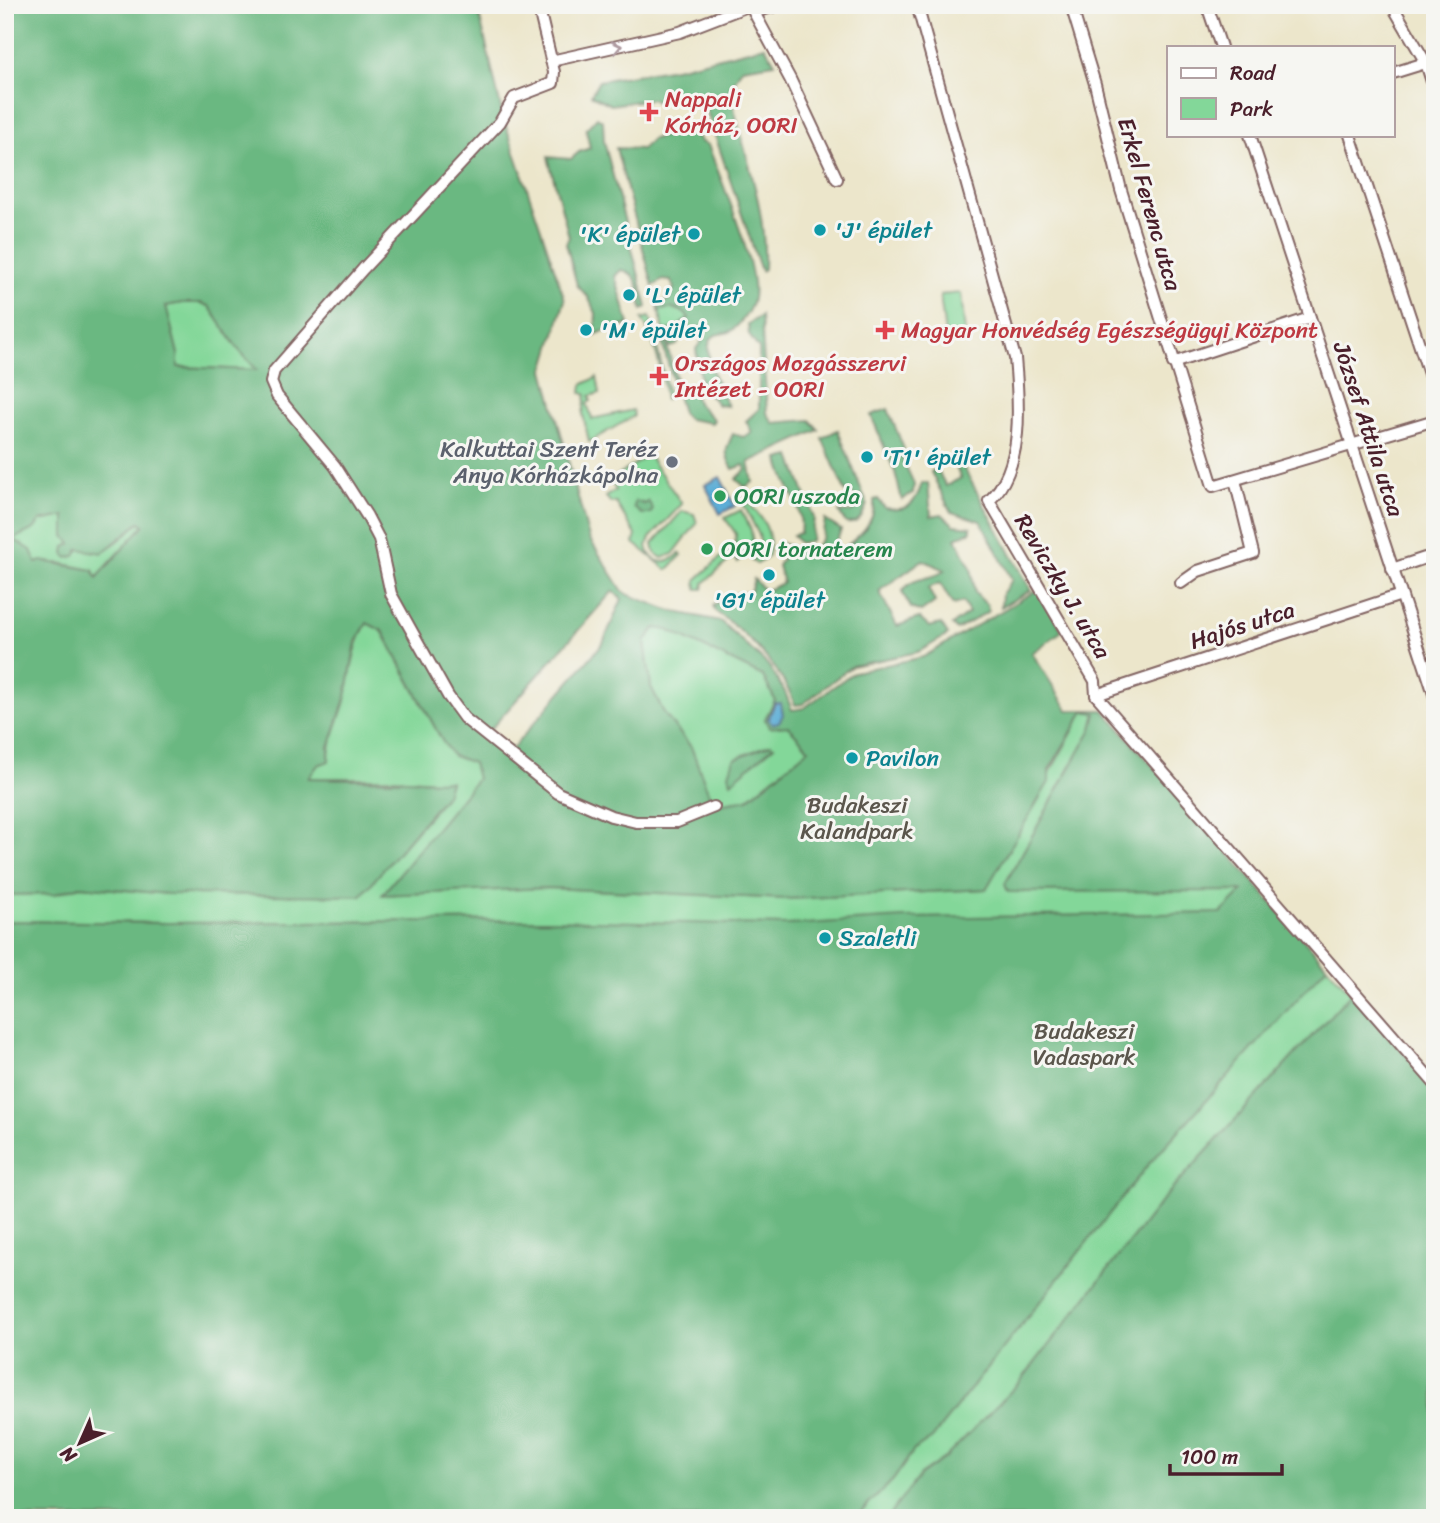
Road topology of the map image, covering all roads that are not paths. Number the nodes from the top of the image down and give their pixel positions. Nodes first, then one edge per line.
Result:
1 (538, 5) edge
2 (778, 5) edge
3 (917, 5) edge
4 (1071, 5) edge
5 (1207, 5) edge
6 (1392, 5) edge
7 (752, 8) edge
8 (1221, 46) edge
9 (551, 61) junction
10 (1430, 62) edge
11 (1394, 73) edge
12 (1435, 91) edge
13 (1250, 136) edge
14 (1350, 136) edge
15 (837, 179) dead end
16 (1310, 318) junction
17 (1173, 363) junction
18 (1435, 392) edge
19 (1435, 420) edge
20 (1352, 443) junction
21 (1235, 480) junction
22 (1435, 559) edge
23 (1392, 569) junction
24 (1181, 583) dead end
25 (1401, 595) junction
26 (1096, 695) junction
27 (1435, 697) edge
28 (714, 807) dead end
29 (1435, 1084) edge

1 - 9 street
2 - 7 street
3 - 26 street, Reviczky J. utca
4 - 17 street, Erkel Ferenc utca
5 - 8 street
6 - 10 street
9 -> 7 street
7 - 15 street
9 - 28 street
10 - 11 street
10 - 12 street
13 - 16 street, József Attila utca
14 - 18 street
16 - 17 street
16 - 20 street, József Attila utca
17 - 21 street, Erkel Ferenc utca
19 - 20 street
20 - 21 street
20 - 23 street, József Attila utca
21 - 24 street
22 - 23 street
23 - 25 street, József Attila utca
25 - 26 street, Hajós utca
25 - 27 street, József Attila utca
26 - 29 street, Reviczky J. utca

